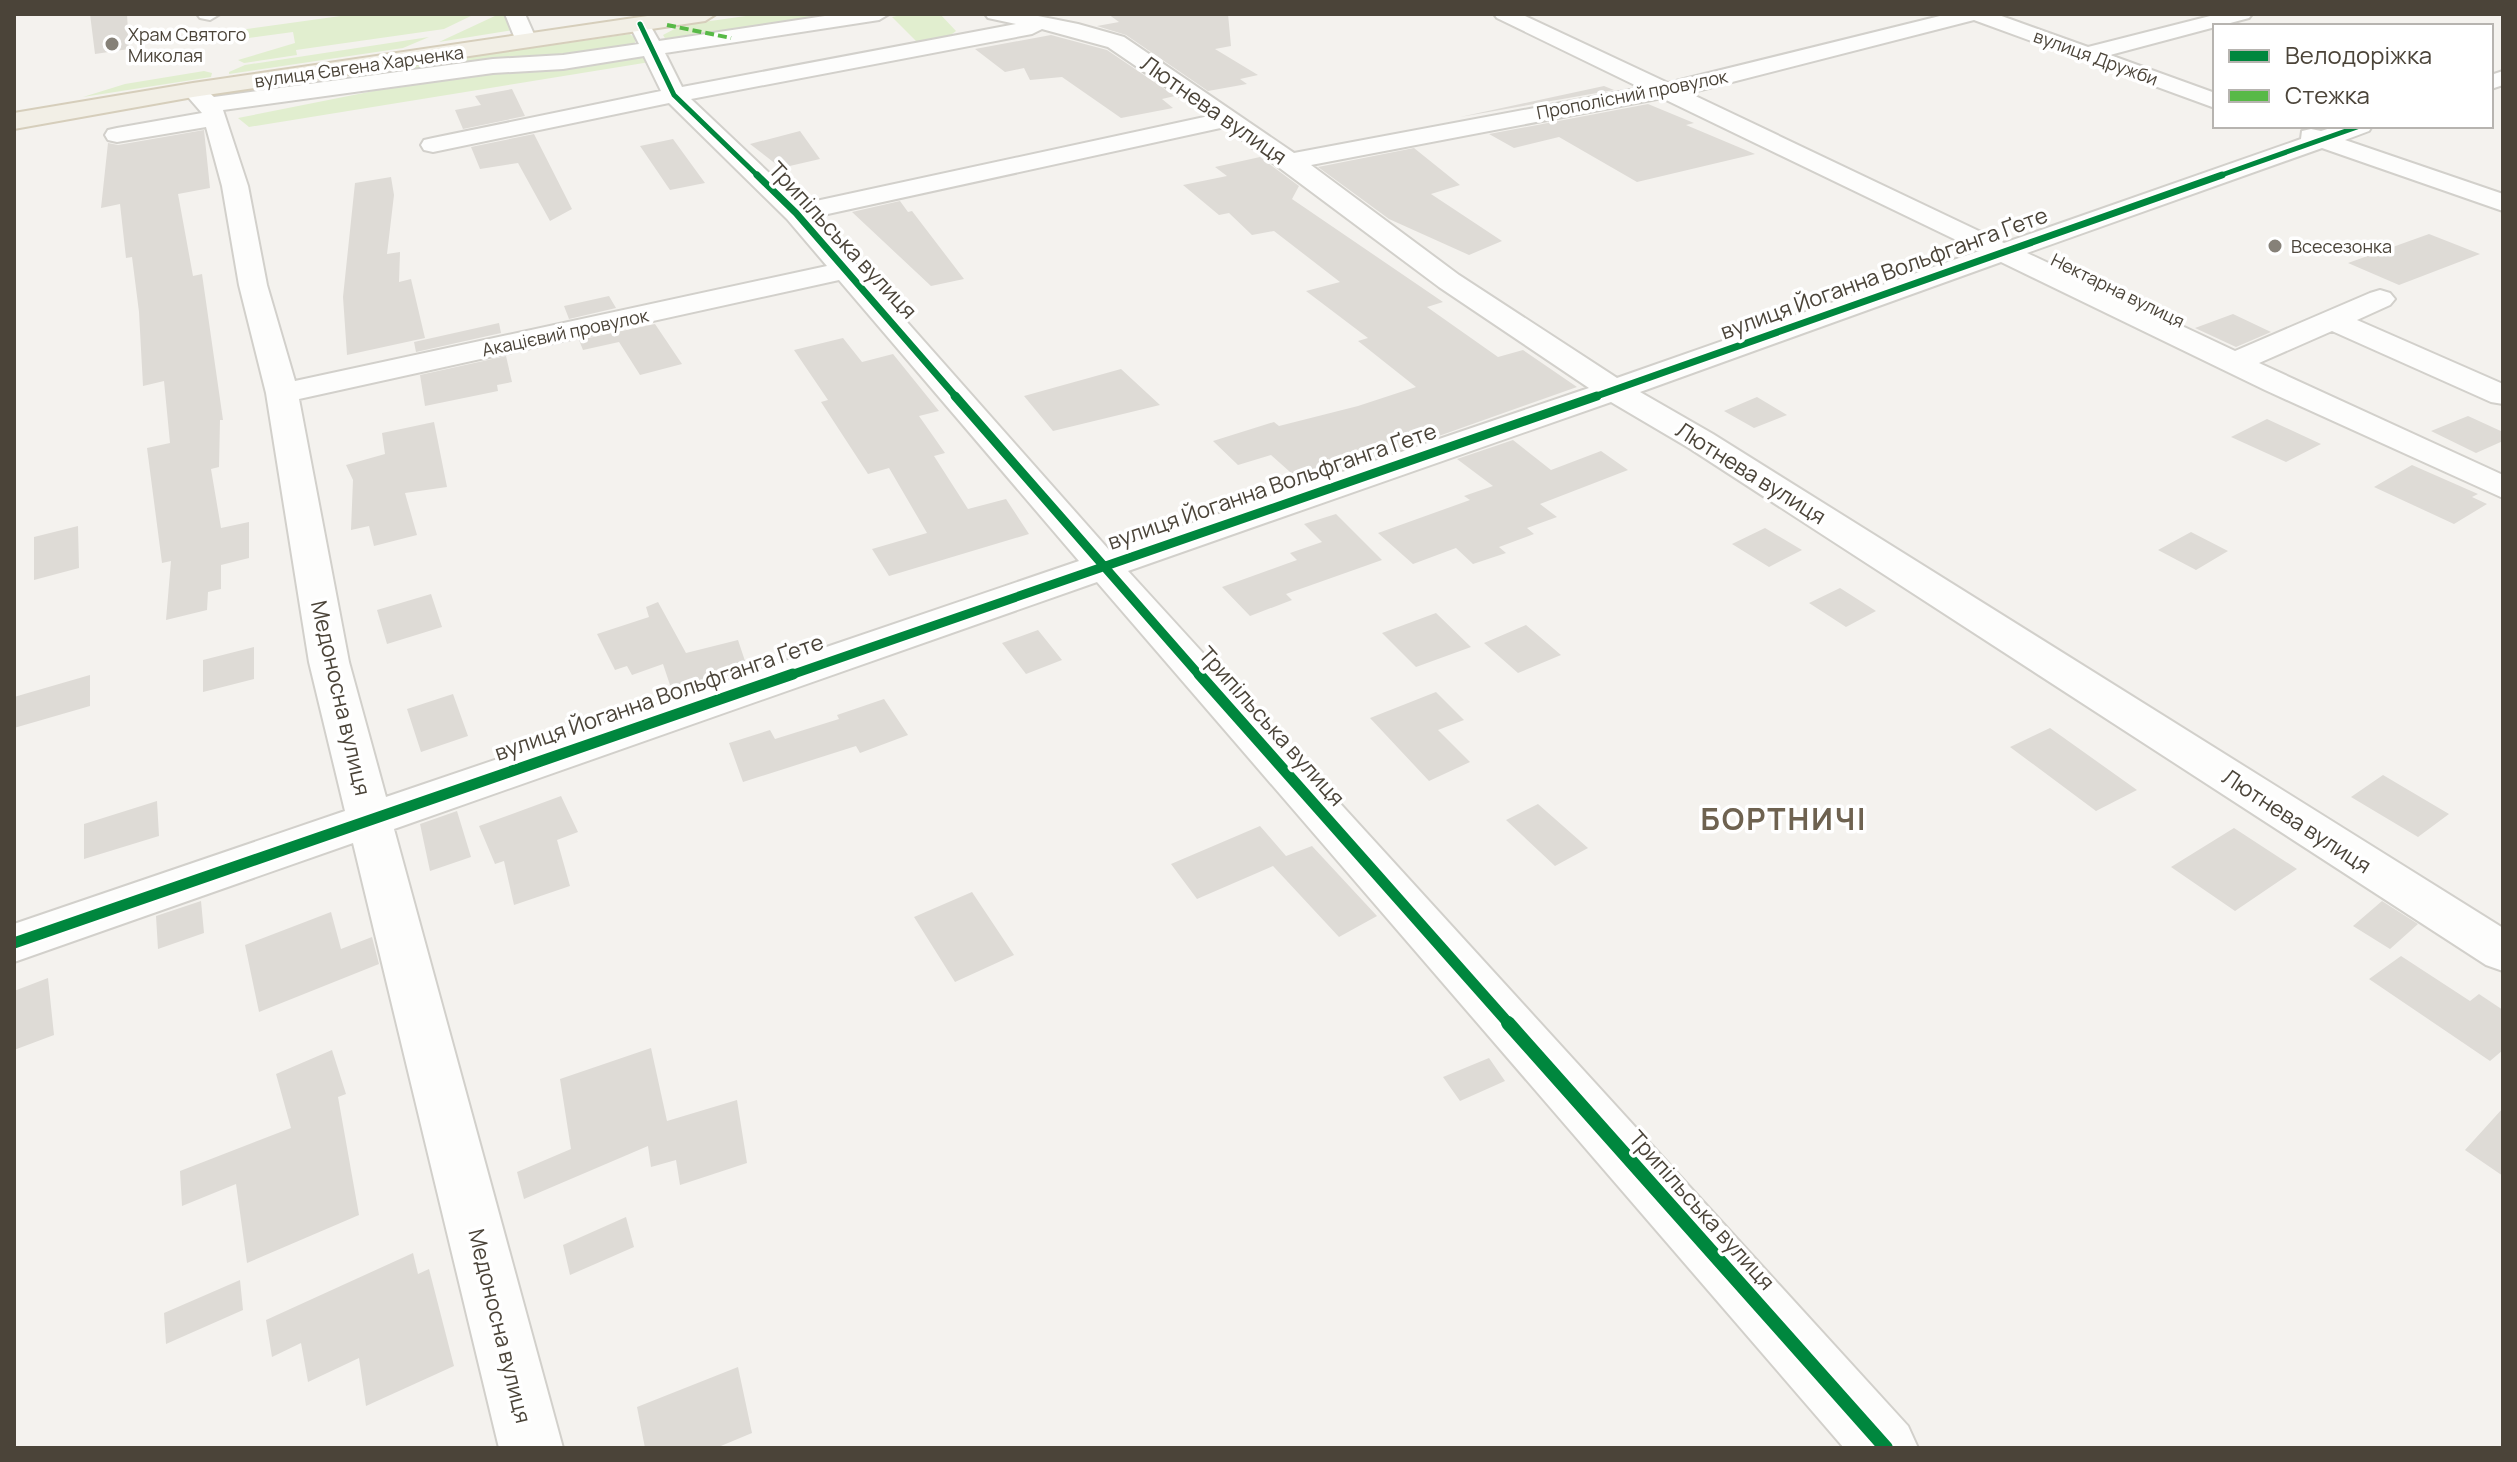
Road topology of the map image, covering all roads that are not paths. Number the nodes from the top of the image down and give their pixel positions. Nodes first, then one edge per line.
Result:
1 (515, 14) edge
2 (705, 14) edge
3 (879, 14) edge
4 (1504, 14) edge
5 (1975, 14) edge
6 (2242, 14) edge
7 (958, 22) dead end
8 (986, 25) edge
9 (646, 37) junction
10 (526, 41) junction
11 (2088, 54) junction
12 (1662, 90) junction
13 (674, 95) junction
14 (2213, 100) edge
15 (206, 104) junction
16 (1229, 119) junction
17 (14, 121) edge
18 (2288, 128) edge
19 (2354, 128) edge
20 (117, 135) dead end
21 (2321, 140) junction
22 (433, 145) dead end
23 (1288, 162) junction
24 (2503, 203) edge
25 (796, 213) junction
26 (2002, 252) junction
27 (847, 270) junction
28 (2380, 299) dead end
29 (2331, 320) junction
30 (2234, 363) junction
31 (1614, 390) junction
32 (282, 393) junction
33 (2502, 395) edge
34 (2503, 488) edge
35 (1103, 566) junction
36 (369, 818) junction
37 (14, 943) edge
38 (2503, 952) edge
39 (531, 1448) edge
40 (1886, 1448) edge

1 - 10 street
2 - 9 main road, вулиця Євгена Харченка
3 - 9 street
4 - 12 street, Нектарна вулиця
5 - 11 street, вулиця Дружби
5 - 12 street, Прополісний провулок
6 - 11 street
7 - 8 street
8 - 13 street
8 - 16 street, Лютнева вулиця
9 - 10 main road, вулиця Євгена Харченка
9 - 13 street, Трипільська вулиця
9 - 15 street
10 - 15 main road, вулиця Євгена Харченка
11 - 14 street, вулиця Дружби
12 - 23 street, Прополісний провулок
12 - 26 street, Нектарна вулиця
13 - 22 street
13 - 25 street, Трипільська вулиця
15 - 17 main road, вулиця Євгена Харченка
15 - 20 street
15 - 32 street, Медоносна вулиця
16 - 23 street, Лютнева вулиця
16 - 25 street
18 - 21 street
19 - 21 street, вулиця Йоганна Вольфганга Ґете
21 - 24 street
21 - 26 street, вулиця Йоганна Вольфганга Ґете
23 - 31 street, Лютнева вулиця
25 - 27 street, Трипільська вулиця
26 - 30 street, Нектарна вулиця
26 - 31 street, вулиця Йоганна Вольфганга Ґете
27 - 32 street, Акацієвий провулок
27 - 35 street, Трипільська вулиця
28 - 29 street
29 - 30 street
29 - 33 street
30 - 34 street, Нектарна вулиця
31 - 35 street, вулиця Йоганна Вольфганга Ґете
31 - 38 street, Лютнева вулиця
32 - 36 street, Медоносна вулиця
35 - 36 street, вулиця Йоганна Вольфганга Ґете
35 - 40 street, Трипільська вулиця
36 - 37 street, вулиця Йоганна Вольфганга Ґете
36 - 39 street, Медоносна вулиця

